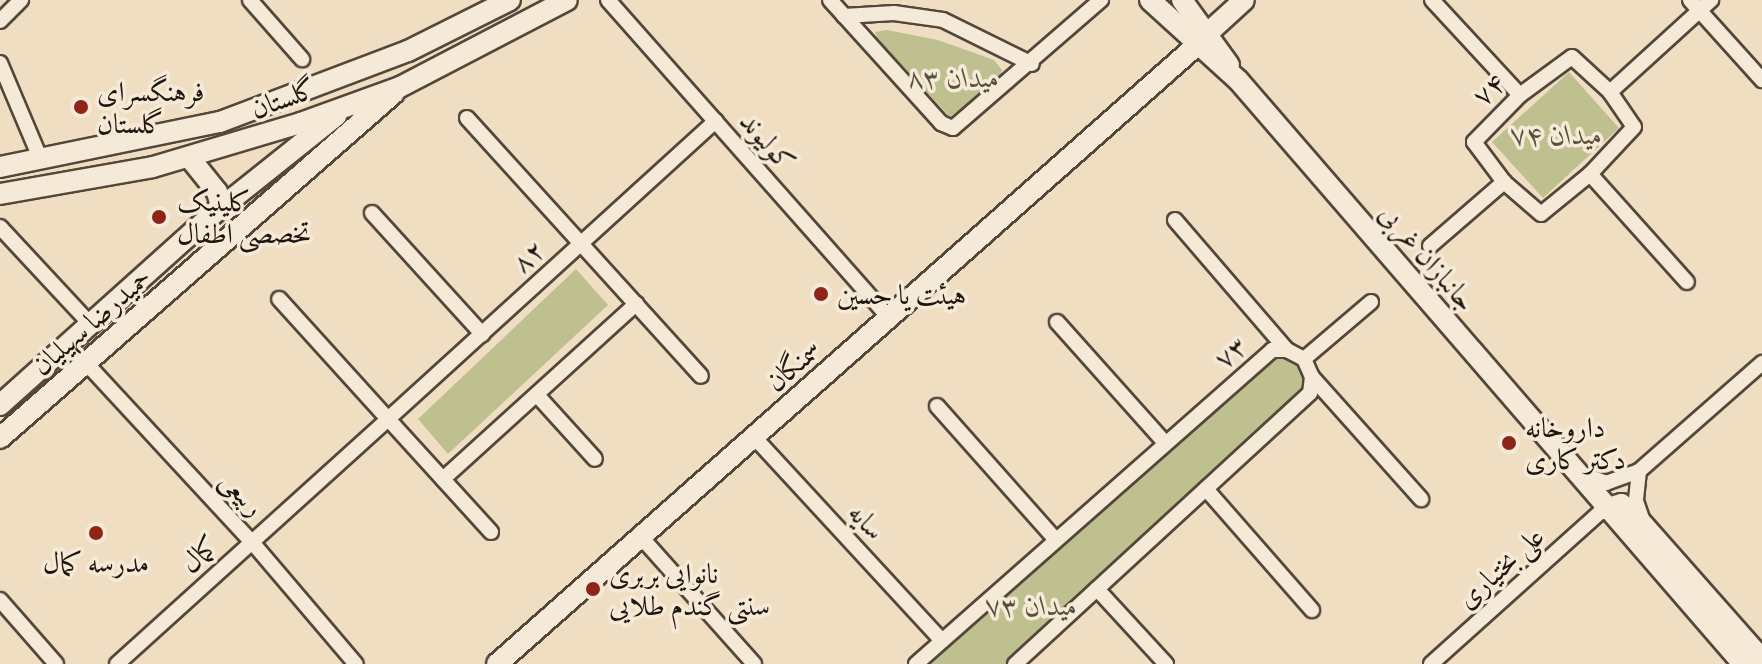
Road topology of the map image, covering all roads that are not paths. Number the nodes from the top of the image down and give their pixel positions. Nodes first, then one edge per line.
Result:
1 (21, 0) edge
2 (250, 0) edge
3 (510, 0) edge
4 (567, 0) edge
5 (608, 0) edge
6 (830, 0) edge
7 (1101, 0) edge
8 (1150, 0) edge
9 (1182, 0) edge
10 (1244, 0) edge
11 (1432, 0) edge
12 (1711, 0) edge
13 (1695, 5) edge
14 (844, 16) junction
15 (0, 21) edge
16 (1203, 39) junction
17 (302, 59) dead end
18 (0, 63) edge
19 (1032, 64) junction
20 (355, 72) junction
21 (1762, 80) edge
22 (400, 87) junction
23 (1610, 92) junction
24 (1520, 95) junction
25 (355, 101) junction
26 (467, 118) dead end
27 (716, 121) junction
28 (189, 157) junction
29 (41, 160) junction
30 (0, 167) edge
31 (1590, 174) junction
32 (1504, 182) junction
33 (0, 194) edge
34 (372, 213) dead end
35 (212, 215) junction
36 (1175, 220) dead end
37 (0, 227) edge
38 (581, 244) junction
39 (1430, 246) dead end
40 (1687, 282) dead end
41 (279, 299) dead end
42 (1371, 302) dead end
43 (636, 304) junction
44 (889, 318) junction
45 (1057, 322) dead end
46 (90, 324) junction
47 (482, 334) junction
48 (108, 343) junction
49 (68, 344) junction
50 (1287, 350) junction
51 (1304, 359) junction
52 (86, 363) junction
53 (1762, 363) edge
54 (701, 376) dead end
55 (1312, 377) junction
56 (537, 395) junction
57 (0, 405) edge
58 (937, 406) dead end
59 (388, 419) junction
60 (754, 437) junction
61 (0, 438) edge
62 (1165, 443) junction
63 (595, 459) dead end
64 (1575, 471) junction
65 (1639, 471) junction
66 (443, 479) junction
67 (1206, 489) junction
68 (1421, 499) dead end
69 (1604, 509) junction
70 (1644, 526) junction
71 (491, 532) dead end
72 (641, 537) junction
73 (1055, 539) junction
74 (252, 542) junction
75 (1097, 589) junction
76 (0, 600) edge
77 (1312, 610) dead end
78 (942, 641) junction
79 (1762, 659) edge
80 (56, 664) edge
81 (117, 664) edge
82 (356, 664) edge
83 (497, 664) edge
84 (754, 664) edge
85 (916, 664) edge
86 (1015, 664) edge
87 (1166, 664) edge
88 (1431, 664) edge
89 (1743, 664) edge

1 - 15 street
2 - 17 street
3 - 20 main road, گلستان
4 - 22 main road, گلستان
5 - 27 street, کولیوند
6 - 14 street
7 - 19 street
8 - 16 main road, جانبازان غربی
9 - 16 main road, جانبازان غربی
10 - 16 main road, سمنگان
11 - 24 street
12 - 13 street
13 - 21 street
13 - 23 street
14 - 19 street
14 - 19 street
16 - 44 main road, سمنگان
16 - 64 main road, جانبازان غربی
18 - 29 street
20 - 25 main road
20 - 29 main road, گلستان
22 - 25 main road, گلستان
22 - 48 main road, حمیدرضا سهیلیان
23 - 24 street, ۷۴
23 - 31 street, ۷۴
24 - 32 street, ۷۴
25 - 28 main road, گلستان
25 - 35 main road, حمیدرضا سهیلیان
26 - 38 street
27 - 38 street
27 - 44 street, کولیوند
28 - 33 main road, گلستان
28 - 35 main road
29 - 30 main road, گلستان
31 - 32 street, ۷۴
31 - 40 street
32 - 39 street
34 - 47 street
35 - 46 main road, حمیدرضا سهیلیان
36 - 50 street
37 - 46 street
38 - 43 street, ۸۲
38 - 47 street, ۸۲
41 - 59 street
42 - 51 street
43 - 54 street, ۸۲
43 - 56 street
44 - 60 main road, سمنگان
45 - 62 street
46 - 48 main road
46 - 49 main road, حمیدرضا سهیلیان
47 - 59 street, ۸۲
48 - 52 main road, حمیدرضا سهیلیان
49 - 52 main road
49 - 57 main road, حمیدرضا سهیلیان
50 - 51 street, ۷۳
50 - 62 street, ۷۳
51 - 55 street
52 - 61 main road, حمیدرضا سهیلیان
52 - 74 street, ربیعی
53 - 65 street
55 - 67 street
55 - 68 street
56 - 63 street
56 - 66 street
58 - 73 street
59 - 66 street
59 - 74 street, کمال
60 - 72 main road, سمنگان
60 - 78 street, سایه
62 - 73 street, ۷۳
64 - 65 street
64 - 69 main road, جانبازان غربی
65 - 70 street
66 - 71 street
67 - 75 street
67 - 77 street
69 - 70 main road
69 - 88 street, علی بختیاری
69 - 89 main road, جانبازان غربی
70 - 79 main road
72 - 83 main road, سمنگان
72 - 84 street
73 - 78 street, ۷۳
74 - 81 street, کمال
74 - 82 street, ربیعی
75 - 86 street
75 - 87 street
76 - 80 street
78 - 85 street, ۷۳

